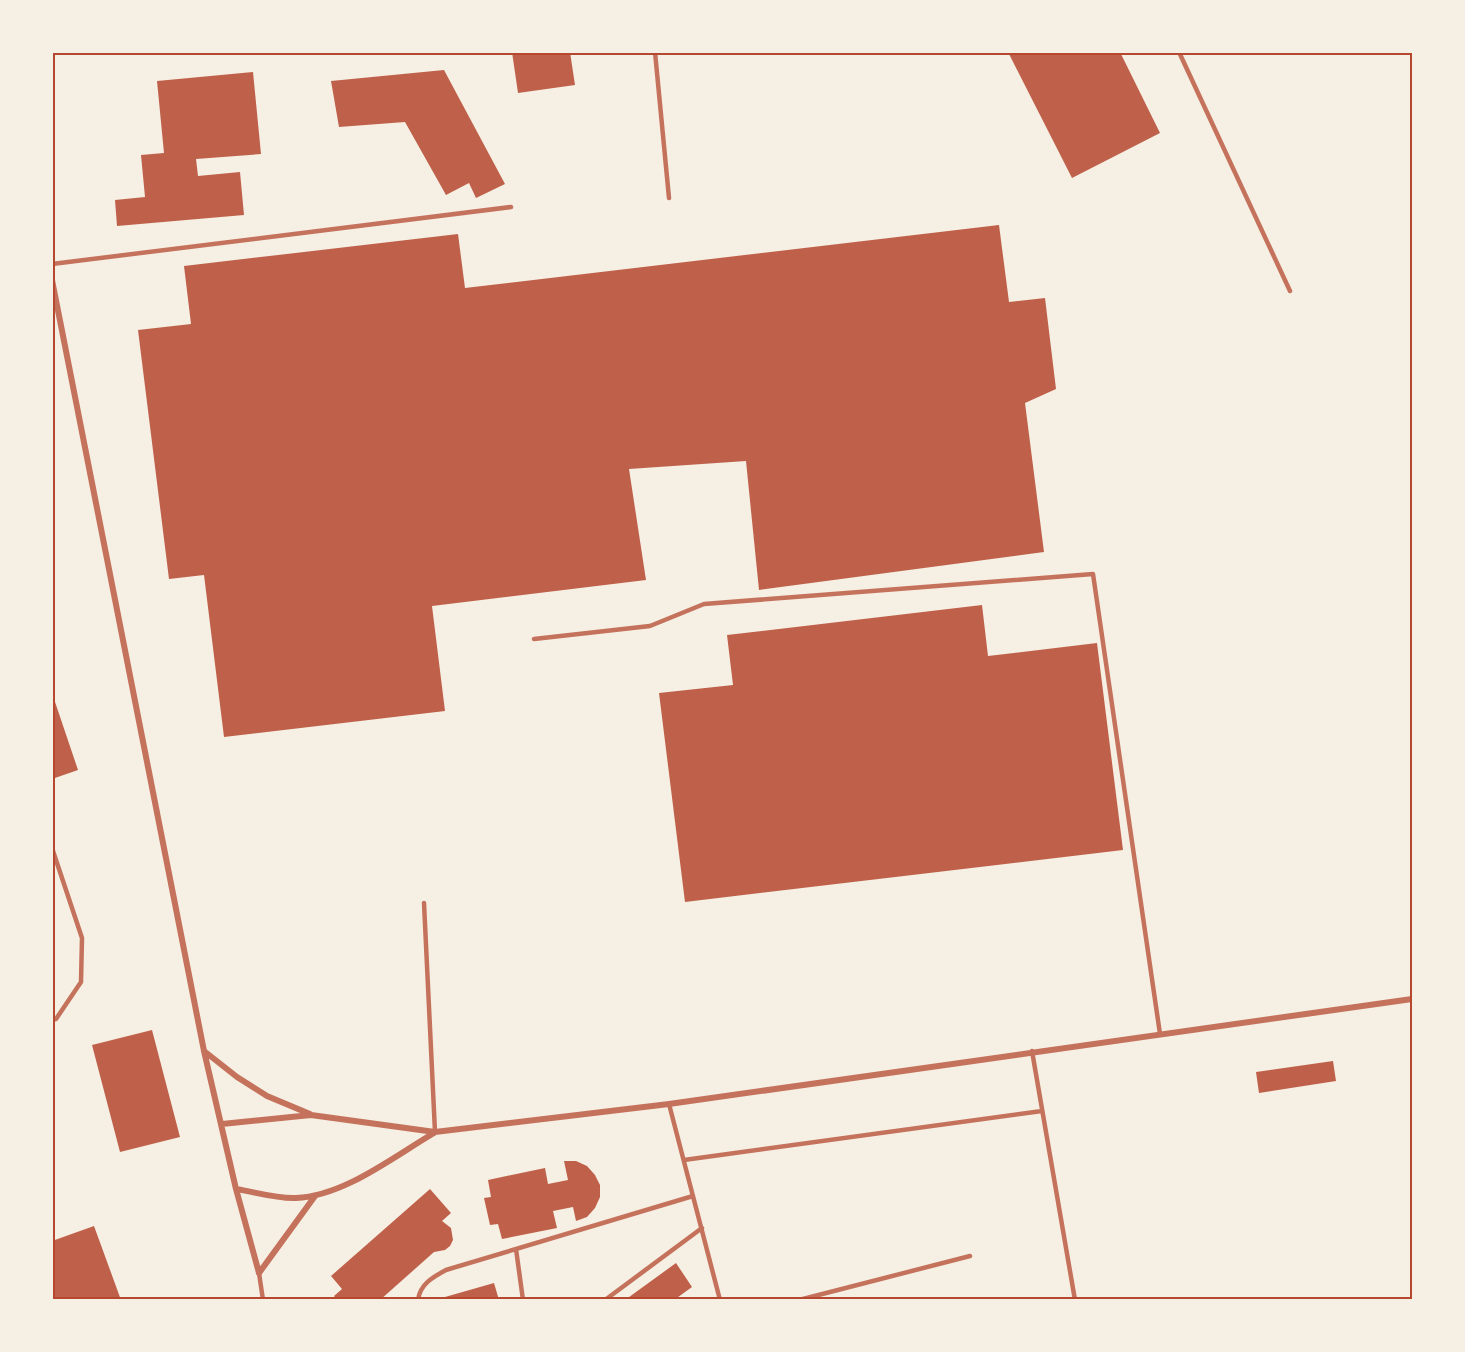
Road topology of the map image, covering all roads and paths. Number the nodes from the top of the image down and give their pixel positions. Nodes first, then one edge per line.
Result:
1 (655, 52) edge
2 (1179, 52) edge
3 (669, 198) dead end
4 (511, 207) dead end
5 (52, 264) edge
6 (52, 280) edge
7 (1290, 291) dead end
8 (534, 639) dead end
9 (52, 848) edge
10 (424, 903) dead end
11 (1413, 999) edge
12 (52, 1020) edge
13 (1160, 1034) junction
14 (204, 1051) junction
15 (1032, 1051) junction
16 (669, 1104) junction
17 (1042, 1111) junction
18 (310, 1115) junction
19 (222, 1124) junction
20 (435, 1132) junction
21 (684, 1160) junction
22 (236, 1189) junction
23 (315, 1196) junction
24 (693, 1196) junction
25 (702, 1228) junction
26 (516, 1249) junction
27 (969, 1256) dead end
28 (259, 1273) junction
29 (263, 1299) edge
30 (418, 1299) edge
31 (523, 1299) edge
32 (605, 1299) edge
33 (720, 1299) edge
34 (799, 1299) edge
35 (1075, 1299) edge

1 - 3 lane
2 - 7 lane
4 - 5 lane
6 - 14 street
8 - 13 lane
9 - 12 lane
10 - 20 lane
11 - 13 street
13 - 15 street
14 - 18 street
14 - 19 street
15 - 16 street
15 - 17 lane
16 - 20 street
16 - 21 lane
17 - 21 lane
17 - 35 lane
18 - 19 street
18 - 20 street
19 - 22 street
20 - 23 street
21 - 24 lane
22 - 23 street
22 - 28 street
23 - 28 street
24 - 25 lane
24 - 26 lane
25 - 32 lane
25 - 33 lane
26 - 30 lane
26 - 31 lane
27 - 34 lane
28 - 29 lane

